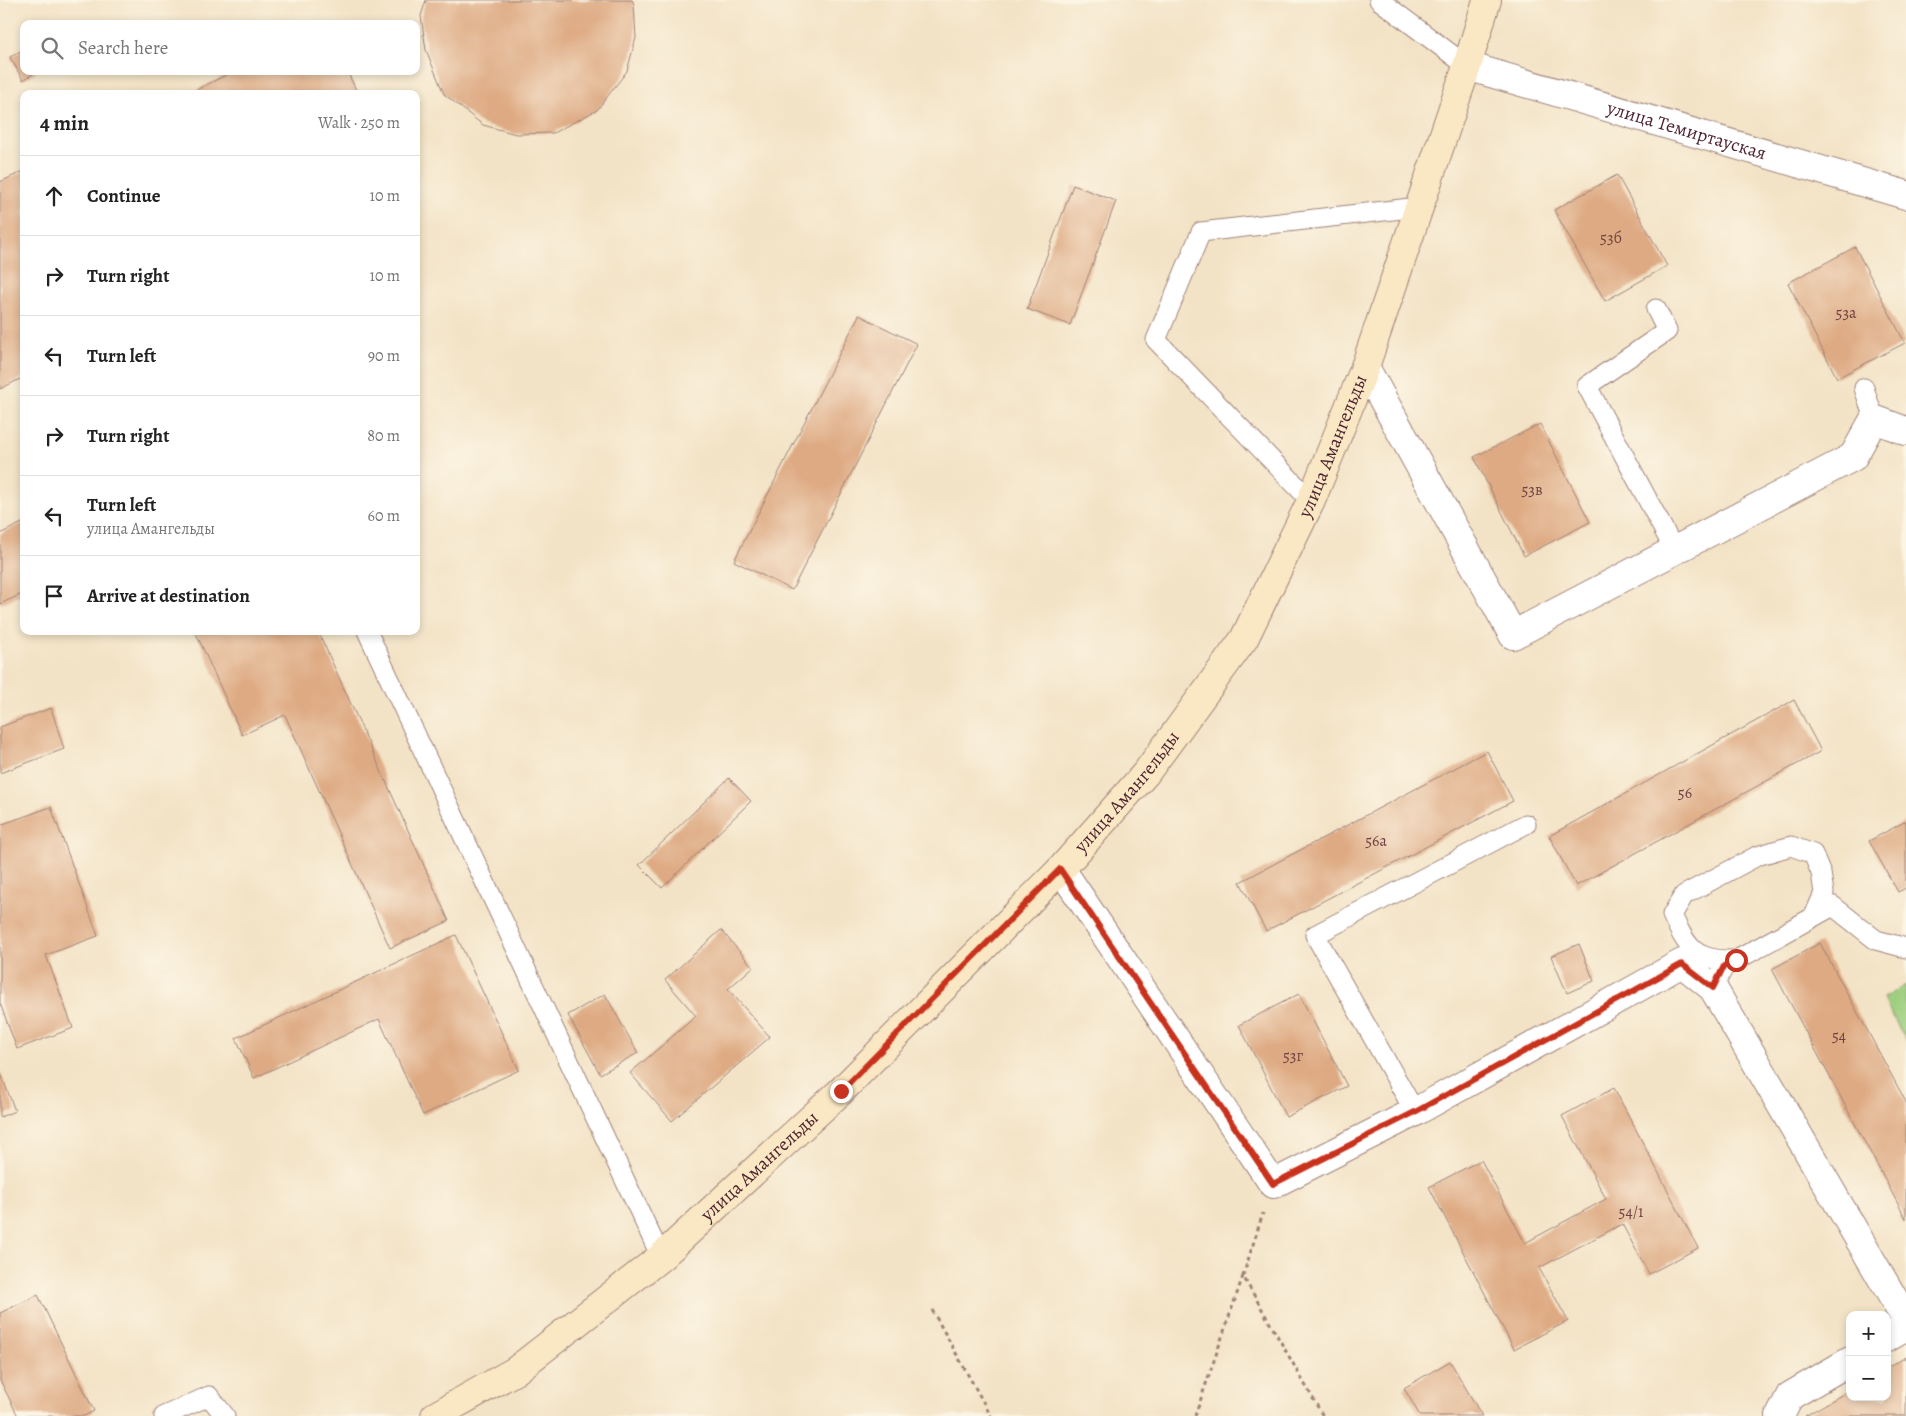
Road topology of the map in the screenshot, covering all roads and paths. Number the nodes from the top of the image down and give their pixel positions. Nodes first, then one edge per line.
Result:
1 (1379, 0) edge
2 (1487, 0) edge
3 (1467, 66) junction
4 (1906, 195) edge
5 (1419, 207) junction
6 (1656, 310) dead end
7 (1365, 367) junction
8 (1864, 388) dead end
9 (1874, 419) junction
10 (1906, 431) edge
11 (1311, 501) junction
12 (1675, 551) junction
13 (369, 635) edge
14 (1526, 824) dead end
15 (1060, 869) junction
16 (1814, 916) junction
17 (1906, 948) edge
18 (1736, 960) junction
19 (1713, 988) junction
20 (1415, 1112) junction
21 (1273, 1184) junction
22 (661, 1257) junction
23 (1243, 1276) junction
24 (932, 1310) dead end
25 (1906, 1320) edge
26 (1906, 1327) edge
27 (1891, 1336) edge
28 (1846, 1362) edge
29 (164, 1416) edge
30 (225, 1416) edge
31 (435, 1416) edge
32 (991, 1416) edge
33 (1195, 1416) edge
34 (1323, 1416) edge
35 (1780, 1416) edge

1 - 3 lane
2 - 3 street, улица Амангельды
3 - 4 street, улица Темиртауская
3 - 5 street, улица Амангельды
5 - 7 street, улица Амангельды
5 - 11 lane
6 - 12 lane
7 - 11 street, улица Амангельды
7 - 12 street
8 - 9 lane
9 - 10 street
9 - 12 street
11 - 15 street, улица Амангельды
13 - 22 lane
14 - 20 lane
15 - 21 street
15 - 22 street, улица Амангельды
16 - 17 lane
16 - 18 lane
16 - 18 lane
18 - 19 lane
19 - 20 street
19 - 25 street
20 - 21 street
21 - 23 path
22 - 31 street, улица Амангельды
23 - 33 path
23 - 34 path
24 - 32 path
26 - 27 street
28 - 35 street
29 - 30 lane

